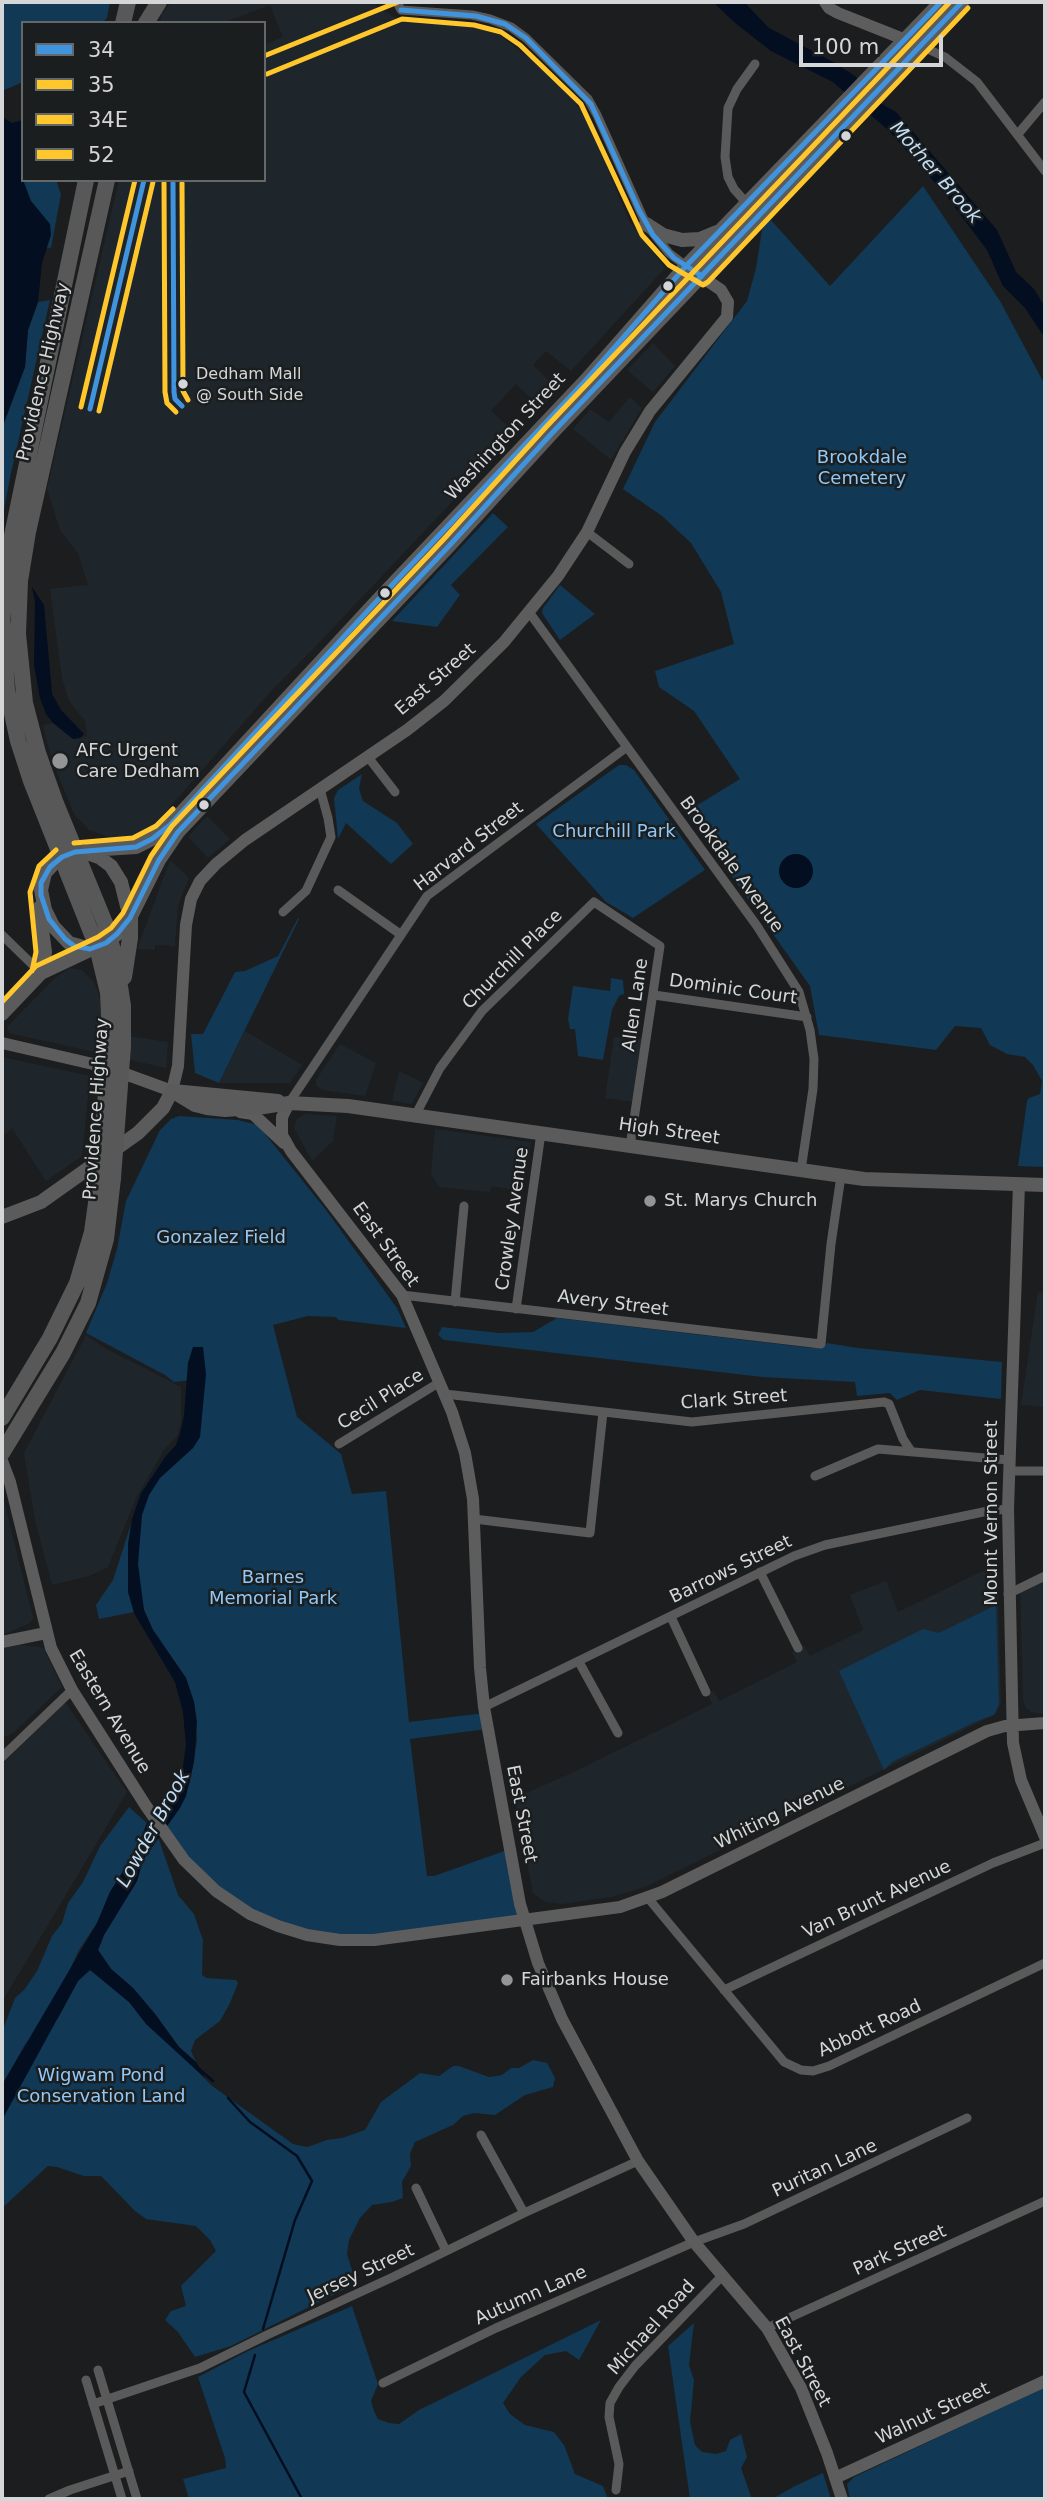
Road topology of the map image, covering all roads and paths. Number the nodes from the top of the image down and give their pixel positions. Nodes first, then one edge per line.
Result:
1 (128, 2) edge
2 (148, 2) edge
3 (159, 2) edge
4 (825, 2) edge
5 (941, 2) edge
6 (962, 2) edge
7 (399, 6) edge
8 (123, 21) edge
9 (145, 21) edge
10 (146, 21) edge
11 (905, 40) junction
12 (921, 46) junction
13 (755, 64) dead end
14 (1045, 102) edge
15 (1018, 134) junction
16 (1045, 171) edge
17 (86, 182) edge
18 (107, 182) edge
19 (746, 205) junction
20 (759, 217) junction
21 (646, 224) junction
22 (721, 230) junction
23 (686, 266) junction
24 (702, 276) junction
25 (587, 532) junction
26 (629, 564) dead end
27 (529, 612) junction
28 (627, 747) junction
29 (368, 757) junction
30 (320, 789) junction
31 (395, 792) dead end
32 (69, 854) junction
33 (41, 883) junction
34 (338, 890) dead end
35 (594, 902) joint
36 (283, 912) dead end
37 (130, 919) junction
38 (400, 934) junction
39 (2, 935) edge
40 (104, 944) junction
41 (41, 973) junction
42 (122, 990) junction
43 (654, 995) junction
44 (2, 1014) edge
45 (807, 1017) junction
46 (2, 1043) edge
47 (116, 1044) junction
48 (172, 1091) junction
49 (289, 1103) junction
50 (225, 1110) junction
51 (415, 1116) junction
52 (541, 1133) junction
53 (630, 1146) junction
54 (291, 1151) junction
55 (801, 1170) junction
56 (841, 1177) junction
57 (106, 1179) junction
58 (1019, 1184) junction
59 (1045, 1185) edge
60 (464, 1206) dead end
61 (2, 1217) edge
62 (402, 1295) junction
63 (456, 1302) junction
64 (516, 1309) junction
65 (442, 1388) junction
66 (9, 1395) edge
67 (603, 1412) junction
68 (2, 1418) edge
69 (340, 1444) dead end
70 (911, 1451) junction
71 (2, 1454) edge
72 (2, 1461) edge
73 (1009, 1465) junction
74 (1045, 1471) edge
75 (815, 1476) dead end
76 (1008, 1510) junction
77 (474, 1519) junction
78 (760, 1572) junction
79 (1045, 1576) edge
80 (1008, 1594) junction
81 (671, 1616) junction
82 (46, 1633) junction
83 (2, 1642) edge
84 (798, 1648) dead end
85 (579, 1662) junction
86 (72, 1689) junction
87 (706, 1692) dead end
88 (484, 1707) junction
89 (1045, 1723) edge
90 (1012, 1725) junction
91 (618, 1733) dead end
92 (2, 1757) edge
93 (1045, 1838) edge
94 (1045, 1843) edge
95 (648, 1898) junction
96 (524, 1921) junction
97 (1045, 1963) edge
98 (724, 1990) junction
99 (967, 2118) dead end
100 (481, 2135) dead end
101 (638, 2161) junction
102 (416, 2188) dead end
103 (1045, 2201) edge
104 (524, 2213) junction
105 (694, 2242) junction
106 (446, 2251) junction
107 (723, 2275) junction
108 (767, 2328) junction
109 (98, 2370) dead end
110 (86, 2380) dead end
111 (1045, 2381) edge
112 (383, 2384) dead end
113 (107, 2400) junction
114 (93, 2404) junction
115 (129, 2471) junction
116 (115, 2476) junction
117 (835, 2478) junction
118 (616, 2490) dead end
119 (49, 2499) edge
120 (122, 2499) edge
121 (137, 2499) edge
122 (842, 2499) edge

1 - 8 highway
2 - 9 highway
3 - 10 highway
4 - 11 street
5 - 11 main road, Washington Street
6 - 12 main road, Washington Street
7 - 21 street
11 - 12 street
11 - 19 main road, Washington Street
12 - 15 street
12 - 20 main road, Washington Street
13 - 19 street
14 - 15 street
15 - 16 street
17 - 32 highway, Providence Highway
18 - 32 highway, Providence Highway
19 - 20 street
19 - 22 main road, Washington Street
20 - 24 main road, Washington Street
21 - 22 main road
21 - 23 street
22 - 23 main road, Washington Street
23 - 24 street
23 - 32 main road, Washington Street
24 - 25 street, East Street
24 - 37 main road, Washington Street
25 - 26 street
25 - 27 street, East Street
27 - 28 street, Brookdale Avenue
27 - 29 street, East Street
28 - 38 street, Harvard Street
28 - 45 street, Brookdale Avenue
29 - 30 street, East Street
29 - 31 street
30 - 36 street
30 - 48 street, East Street
32 - 33 main road
32 - 37 main road
32 - 40 highway, Providence Highway
33 - 40 main road
33 - 41 main road
34 - 38 street
35 - 43 street, Allen Lane
35 - 51 street, Churchill Place
37 - 40 main road, Washington Street
37 - 42 highway
38 - 49 street, Harvard Street
39 - 41 street
40 - 41 main road
40 - 42 highway, Providence Highway
40 - 47 highway, Providence Highway
41 - 44 main road
42 - 47 highway, Providence Highway
43 - 45 street, Dominic Court
43 - 53 street, Allen Lane
45 - 55 street, Brookdale Avenue
46 - 48 street
47 - 57 highway, Providence Highway, bridge
48 - 49 main road, High Street
48 - 50 main road, High Street
48 - 61 main road
49 - 50 main road, High Street
49 - 51 main road, High Street
49 - 54 street, East Street
50 - 54 street
51 - 52 main road, High Street
52 - 53 main road, High Street
52 - 64 street, Crowley Avenue
53 - 55 main road, High Street
54 - 62 street, East Street
55 - 56 main road, High Street
56 - 58 main road, High Street
56 - 64 street, Avery Street
57 - 66 highway, Providence Highway
57 - 71 highway, Providence Highway
58 - 59 main road, High Street
58 - 73 street, Mount Vernon Street
60 - 63 street
62 - 63 street, Avery Street
62 - 65 street, East Street
63 - 64 street, Avery Street
65 - 67 street, Clark Street
65 - 69 street, Cecil Place
65 - 77 street, East Street
66 - 68 highway, Providence Highway
67 - 70 street, Clark Street
67 - 77 street
70 - 73 street
70 - 75 street
72 - 82 street, Eastern Avenue
73 - 74 street
73 - 76 street, Mount Vernon Street
76 - 78 street, Barrows Street
76 - 80 street, Mount Vernon Street
77 - 88 street, East Street
78 - 81 street, Barrows Street
78 - 84 street
79 - 80 street
80 - 90 street, Mount Vernon Street
81 - 85 street, Barrows Street
81 - 87 street
82 - 83 street
82 - 86 street, Eastern Avenue
85 - 88 street, Barrows Street
85 - 91 street
86 - 92 street
86 - 96 street, Eastern Avenue
88 - 96 street, East Street
89 - 90 street, Whiting Avenue
90 - 93 street, Mount Vernon Street
90 - 95 street, Whiting Avenue
94 - 98 street, Van Brunt Avenue
95 - 96 street, Whiting Avenue
95 - 98 street, Abbott Road
96 - 101 street, East Street
97 - 98 street, Abbott Road
99 - 105 street, Puritan Lane
100 - 104 street
101 - 104 street, Jersey Street
101 - 105 street, East Street
102 - 106 street
103 - 108 street, Park Street
104 - 106 street, Jersey Street
105 - 107 street, East Street
105 - 112 street, Autumn Lane
106 - 113 street, Jersey Street
107 - 108 street, East Street
107 - 118 street, Michael Road
108 - 117 street, East Street
109 - 113 street
110 - 114 street
111 - 117 street, Walnut Street
113 - 114 street, Jersey Street
113 - 115 street
114 - 116 street
115 - 116 street
115 - 121 street
116 - 119 street
116 - 120 street
117 - 122 street, East Street

